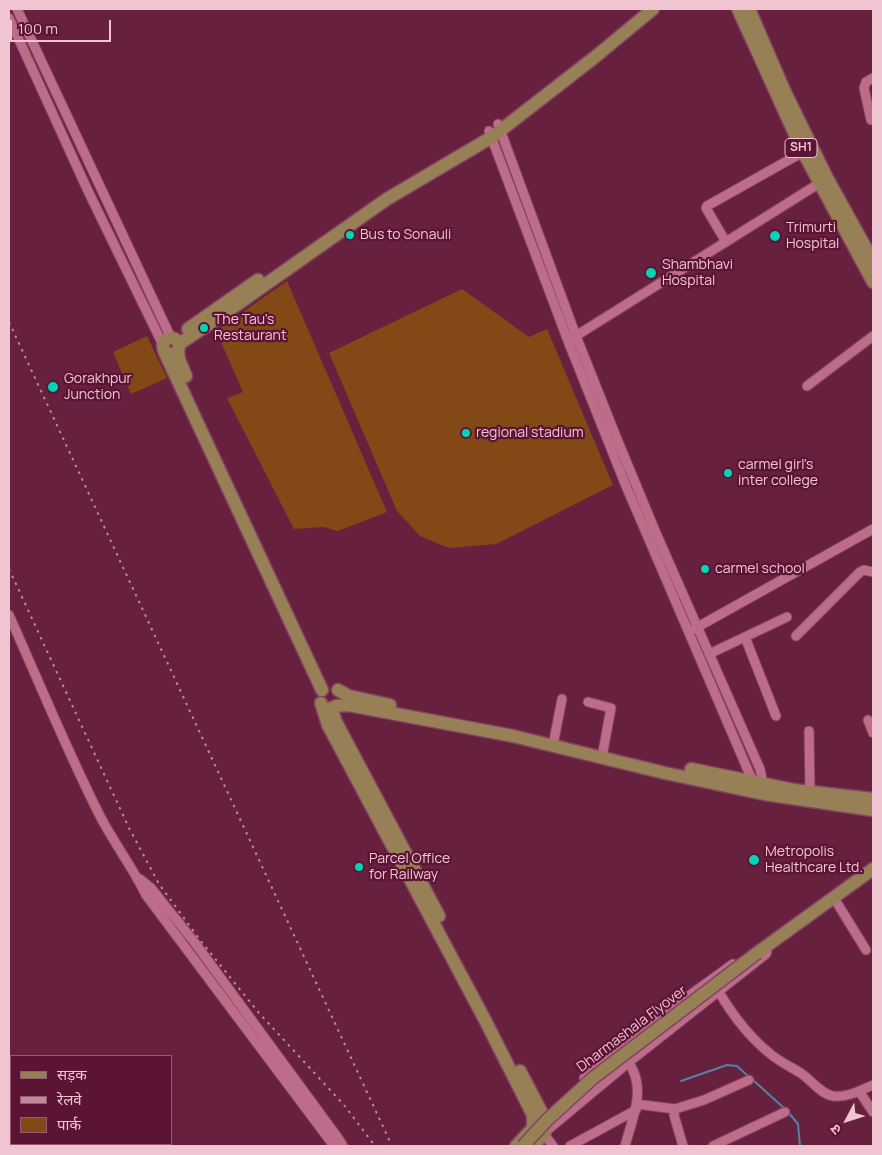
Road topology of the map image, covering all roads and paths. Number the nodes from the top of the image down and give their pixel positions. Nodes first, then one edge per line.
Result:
1 (17, 9) edge
2 (644, 9) edge
3 (653, 9) edge
4 (738, 9) edge
5 (749, 9) edge
6 (9, 18) edge
7 (873, 78) edge
8 (871, 120) dead end
9 (495, 130) junction
10 (803, 152) junction
11 (823, 181) junction
12 (726, 242) junction
13 (873, 261) edge
14 (873, 282) edge
15 (873, 336) edge
16 (572, 339) junction
17 (172, 345) junction
18 (807, 386) dead end
19 (873, 529) edge
20 (873, 572) edge
21 (9, 615) edge
22 (787, 617) dead end
23 (693, 629) junction
24 (796, 636) dead end
25 (745, 637) junction
26 (709, 654) junction
27 (330, 689) junction
28 (562, 699) dead end
29 (588, 702) dead end
30 (330, 706) junction
31 (776, 716) dead end
32 (868, 720) dead end
33 (809, 731) dead end
34 (873, 733) edge
35 (554, 742) junction
36 (603, 753) junction
37 (759, 788) junction
38 (810, 792) junction
39 (873, 799) edge
40 (873, 810) edge
41 (873, 869) edge
42 (138, 878) junction
43 (834, 898) junction
44 (769, 945) junction
45 (866, 950) dead end
46 (719, 992) junction
47 (617, 1048) junction
48 (629, 1062) junction
49 (749, 1080) dead end
50 (873, 1085) edge
51 (859, 1091) junction
52 (636, 1107) junction
53 (674, 1108) junction
54 (785, 1112) dead end
55 (873, 1112) edge
56 (543, 1115) junction
57 (544, 1133) junction
58 (523, 1145) edge
59 (574, 1145) edge
60 (719, 1145) edge
61 (334, 1146) edge
62 (343, 1146) edge
63 (509, 1146) edge
64 (553, 1146) edge
65 (625, 1146) edge
66 (683, 1146) edge

1 - 17 street
2 - 9 main road
3 - 9 main road
4 - 10 main road, SH1
5 - 11 main road, SH1
6 - 17 street
7 - 8 street
9 - 16 street
9 - 17 main road
10 - 11 main road, SH1
10 - 12 street
11 - 12 street
11 - 13 main road, SH1
11 - 14 main road, SH1
12 - 16 street
15 - 18 street
16 - 23 street
17 - 27 main road
19 - 23 street
20 - 24 street
21 - 42 street
22 - 25 street
23 - 26 street
23 - 37 street
25 - 26 street
25 - 31 street
26 - 37 street
27 - 30 main road
27 - 30 main road
27 - 35 main road
28 - 35 street
29 - 36 street
30 - 35 main road
30 - 56 main road
30 - 58 main road
32 - 34 street
33 - 38 street
35 - 36 main road
36 - 37 main road
37 - 38 main road
37 - 40 main road
38 - 39 main road
41 - 43 main road, Dharmashala Flyover
42 - 61 street
42 - 62 street
43 - 44 main road, Dharmashala Flyover
43 - 45 street
44 - 46 street
44 - 47 street
44 - 58 main road, Dharmashala Flyover, bridge
46 - 48 street
46 - 51 street
47 - 48 street
47 - 56 street
48 - 52 street
48 - 57 street
49 - 53 street
50 - 51 street
51 - 55 street
52 - 53 street
52 - 59 street
52 - 65 street
53 - 66 street
54 - 60 street
56 - 57 main road
57 - 58 main road
57 - 64 street
58 - 63 street

